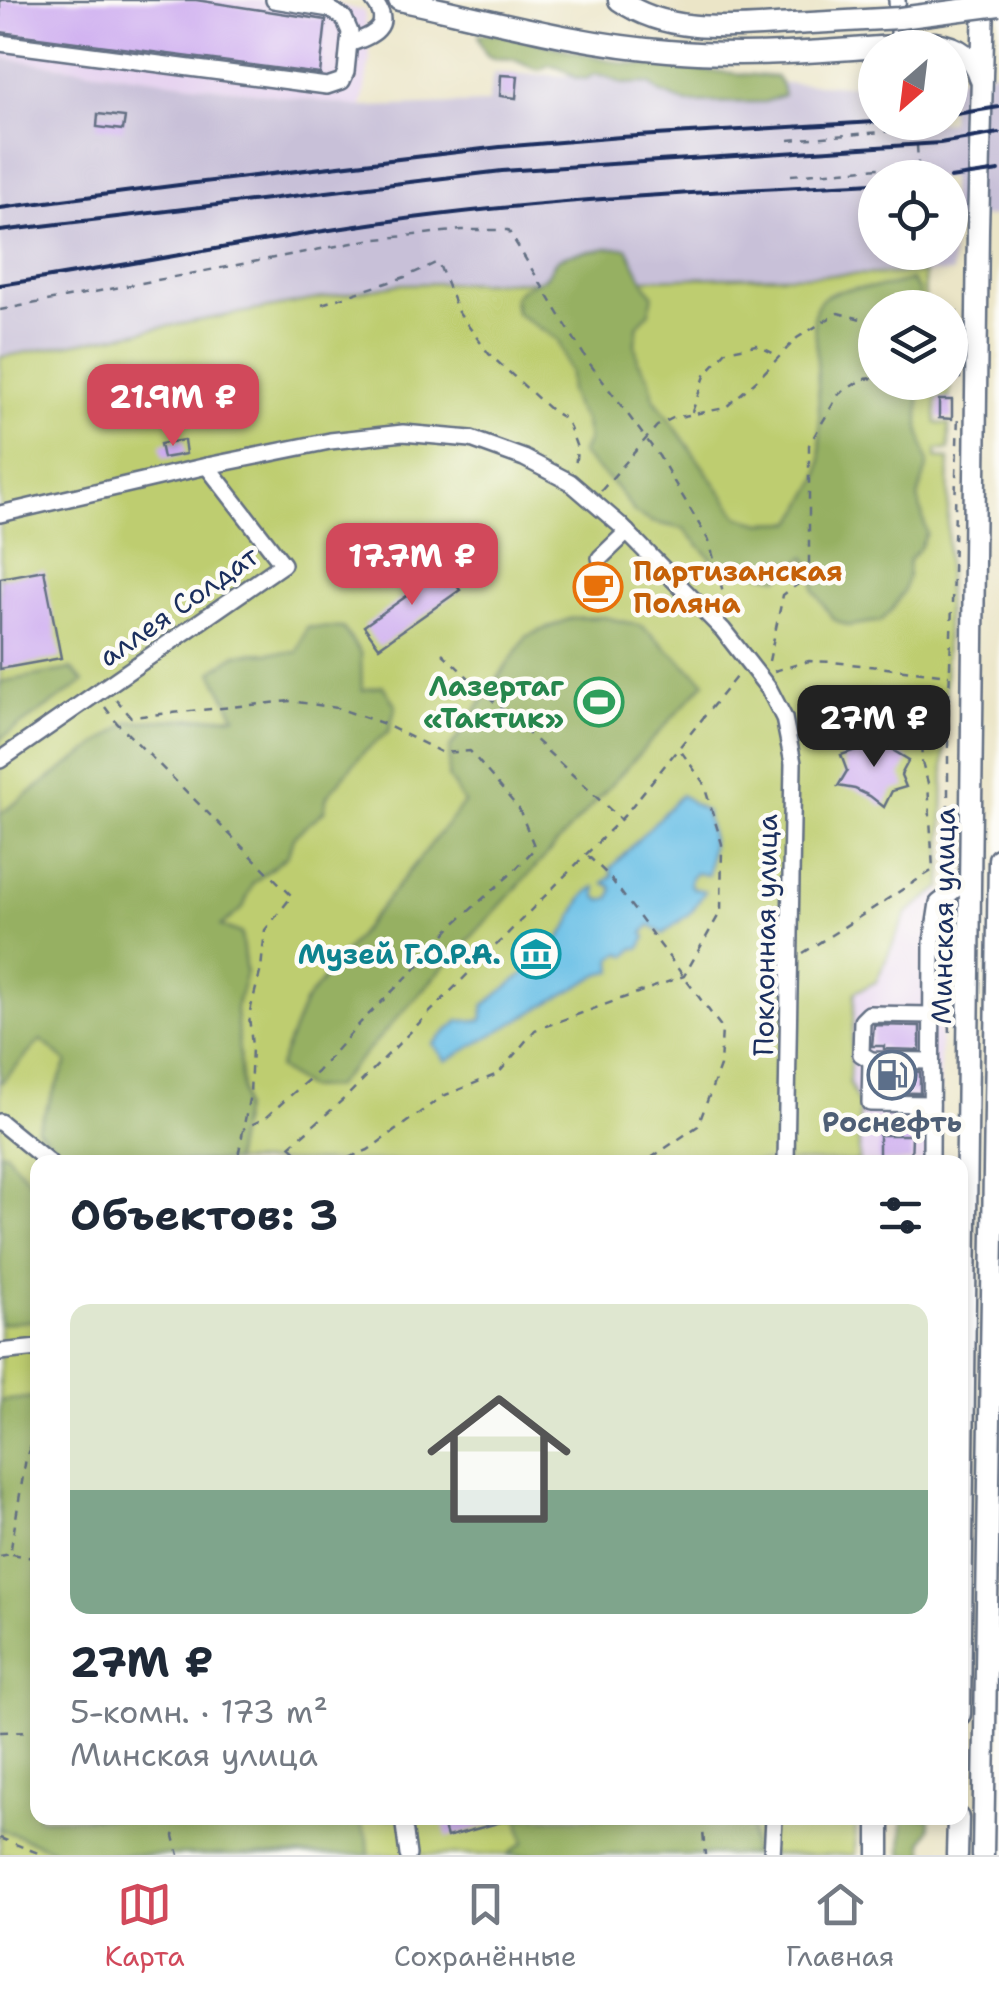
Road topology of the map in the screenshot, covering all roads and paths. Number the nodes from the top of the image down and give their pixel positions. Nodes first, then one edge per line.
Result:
1 (274, 0) edge
2 (373, 0) edge
3 (399, 0) edge
4 (620, 0) edge
5 (897, 0) edge
6 (984, 0) edge
7 (999, 5) edge
8 (899, 30) edge
9 (0, 43) edge
10 (349, 44) junction
11 (858, 49) edge
12 (968, 58) edge
13 (982, 82) junction
14 (790, 140) dead end
15 (918, 160) edge
16 (858, 170) edge
17 (791, 175) dead end
18 (322, 304) dead end
19 (0, 310) edge
20 (858, 318) edge
21 (780, 356) junction
22 (858, 382) edge
23 (692, 414) junction
24 (956, 461) dead end
25 (207, 466) junction
26 (570, 482) junction
27 (593, 502) junction
28 (0, 514) edge
29 (627, 532) junction
30 (600, 558) dead end
31 (724, 630) junction
32 (442, 653) dead end
33 (950, 676) junction
34 (736, 678) dead end
35 (100, 690) junction
36 (948, 730) junction
37 (678, 747) junction
38 (0, 760) edge
39 (620, 820) junction
40 (586, 854) junction
41 (999, 859) edge
42 (970, 878) junction
43 (999, 884) edge
44 (948, 895) junction
45 (999, 899) edge
46 (948, 934) dead end
47 (998, 961) edge
48 (789, 962) junction
49 (684, 976) junction
50 (932, 1015) junction
51 (950, 1032) dead end
52 (871, 1060) junction
53 (931, 1061) junction
54 (931, 1104) junction
55 (0, 1122) edge
56 (244, 1130) junction
57 (290, 1146) junction
58 (40, 1155) edge
59 (239, 1155) edge
60 (287, 1155) edge
61 (300, 1155) edge
62 (356, 1155) edge
63 (656, 1155) edge
64 (786, 1155) edge
65 (931, 1155) edge
66 (964, 1155) edge
67 (996, 1264) edge
68 (993, 1310) junction
69 (999, 1345) edge
70 (30, 1349) edge
71 (0, 1352) edge
72 (30, 1448) edge
73 (10, 1554) junction
74 (0, 1556) edge
75 (30, 1558) edge
76 (968, 1686) edge
77 (993, 1688) edge
78 (999, 1717) edge
79 (30, 1730) edge
80 (0, 1732) edge
81 (985, 1740) junction
82 (176, 1825) edge
83 (405, 1825) edge
84 (703, 1825) edge
85 (774, 1825) edge
86 (879, 1825) edge
87 (958, 1825) edge
88 (0, 1838) edge
89 (42, 1855) edge
90 (179, 1855) edge
91 (408, 1855) edge
92 (705, 1855) edge
93 (772, 1855) edge
94 (879, 1855) edge
95 (958, 1855) edge
96 (984, 1855) edge

1 - 10 street
2 - 10 street
3 - 11 main road
4 - 7 main road, bridge
5 - 8 street
6 - 13 main road, Минская улица
9 - 10 street
12 - 13 main road
13 - 42 main road, Минская улица
14 - 15 path
16 - 17 path
18 - 26 path
19 - 31 path
20 - 21 path
21 - 23 path
21 - 23 path
22 - 33 path
23 - 27 path
24 - 33 path
25 - 26 street, Поклонная улица
25 - 28 street, Поклонная улица
25 - 35 street, аллея Солдат
26 - 27 street, Поклонная улица
27 - 29 street, Поклонная улица
29 - 30 street
29 - 31 street, Поклонная улица
31 - 48 street, Поклонная улица
32 - 39 path
33 - 36 path
34 - 37 path
35 - 38 street, аллея Солдат
35 - 56 path
35 - 56 path
36 - 44 path
36 - 48 path
37 - 39 path
37 - 49 path
39 - 40 path
40 - 49 path
40 - 57 path
41 - 43 main road, Минская улица
42 - 44 street
42 - 66 main road, Минская улица
43 - 45 main road, Минская улица
44 - 50 street
45 - 47 main road, Минская улица
46 - 51 path
47 - 67 main road, Минская улица
48 - 64 street, Поклонная улица
49 - 62 path
49 - 63 path
50 - 52 street
50 - 53 street
52 - 53 street
52 - 54 street
53 - 54 street
54 - 65 street
55 - 58 street
56 - 59 path
57 - 60 path
57 - 61 path
67 - 68 main road, Минская улица
68 - 69 main road
68 - 77 main road, Минская улица
70 - 71 street
72 - 73 path
73 - 74 path
73 - 75 path
76 - 77 street
77 - 81 main road, Минская улица
78 - 81 main road
79 - 80 path
81 - 96 main road, Минская улица
82 - 90 path
83 - 91 street
84 - 92 path
85 - 93 street
86 - 94 main road
87 - 95 main road
88 - 89 path

